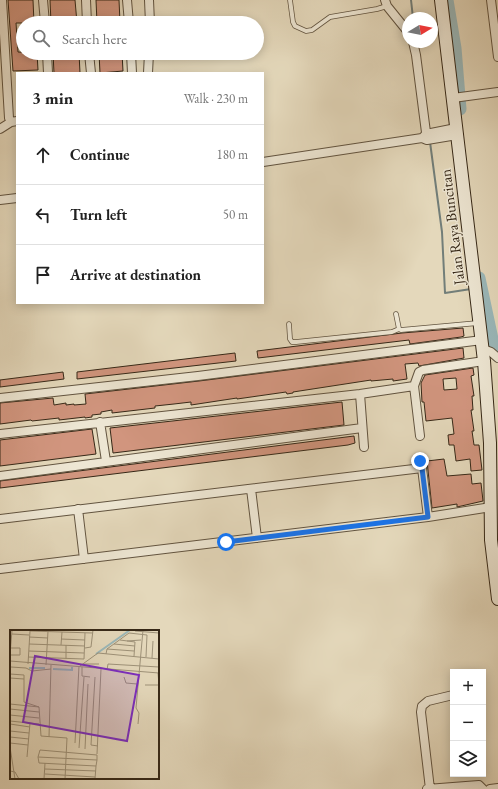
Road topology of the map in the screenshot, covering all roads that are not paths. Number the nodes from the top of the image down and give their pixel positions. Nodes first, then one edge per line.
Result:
1 (2, 0) edge
2 (43, 0) edge
3 (86, 0) edge
4 (127, 0) edge
5 (149, 0) edge
6 (290, 0) edge
7 (441, 0) edge
8 (491, 0) edge
9 (386, 3) edge
10 (44, 16) edge
11 (87, 16) edge
12 (128, 16) edge
13 (150, 16) edge
14 (402, 24) edge
15 (414, 48) edge
16 (3, 54) edge
17 (498, 57) edge
18 (47, 60) edge
19 (90, 60) edge
20 (131, 60) edge
21 (149, 60) edge
22 (48, 72) edge
23 (91, 72) edge
24 (132, 72) edge
25 (148, 72) edge
26 (498, 92) edge
27 (456, 98) junction
28 (14, 121) edge
29 (0, 130) edge
30 (457, 132) junction
31 (428, 137) junction
32 (264, 162) edge
33 (16, 198) edge
34 (0, 200) edge
35 (396, 314) dead end
36 (480, 322) junction
37 (289, 324) dead end
38 (399, 329) junction
39 (480, 343) junction
40 (498, 358) edge
41 (481, 362) junction
42 (414, 386) junction
43 (360, 394) junction
44 (0, 398) edge
45 (100, 422) junction
46 (362, 428) junction
47 (0, 434) edge
48 (420, 436) dead end
49 (364, 447) dead end
50 (106, 461) junction
51 (0, 476) edge
52 (251, 489) junction
53 (488, 507) junction
54 (78, 510) junction
55 (428, 517) junction
56 (0, 519) edge
57 (257, 538) junction
58 (495, 552) edge
59 (84, 559) junction
60 (0, 569) edge
61 (498, 599) edge
62 (450, 696) edge
63 (498, 788) edge
64 (427, 789) edge
65 (430, 789) edge
66 (483, 789) edge
67 (490, 789) edge

1 - 16 street
2 - 10 street
3 - 11 street
4 - 12 street
5 - 13 street
6 - 9 lane
7 - 27 street, Jalan Raya Buncitan
8 - 17 street
9 - 14 street
15 - 31 street
16 - 28 street
18 - 22 street
19 - 23 street
20 - 24 street
21 - 25 street
26 - 27 street
27 - 30 street, Jalan Raya Buncitan
28 - 29 street
30 - 31 street
30 - 36 street, Jalan Raya Buncitan
31 - 32 street
33 - 34 street
35 - 38 lane
36 - 38 lane
36 - 39 street, Jalan Raya Buncitan
37 - 38 lane
39 - 40 street
39 - 41 street, Jalan Raya Buncitan
39 - 44 street
41 - 42 street
41 - 53 street, Jalan Raya Buncitan
42 - 43 street
42 - 48 street
43 - 45 street
43 - 46 street
45 - 47 street
45 - 50 street
46 - 49 street
46 - 50 street
50 - 51 street
52 - 54 street
52 - 55 street
52 - 57 street
53 - 55 street
53 - 58 street, Jalan Raya Buncitan
54 - 56 street
54 - 59 street
55 - 57 street
57 - 59 street
58 - 61 street, Jalan Raya Buncitan
59 - 60 street
62 - 65 street
63 - 67 street
64 - 65 street
65 - 66 street

